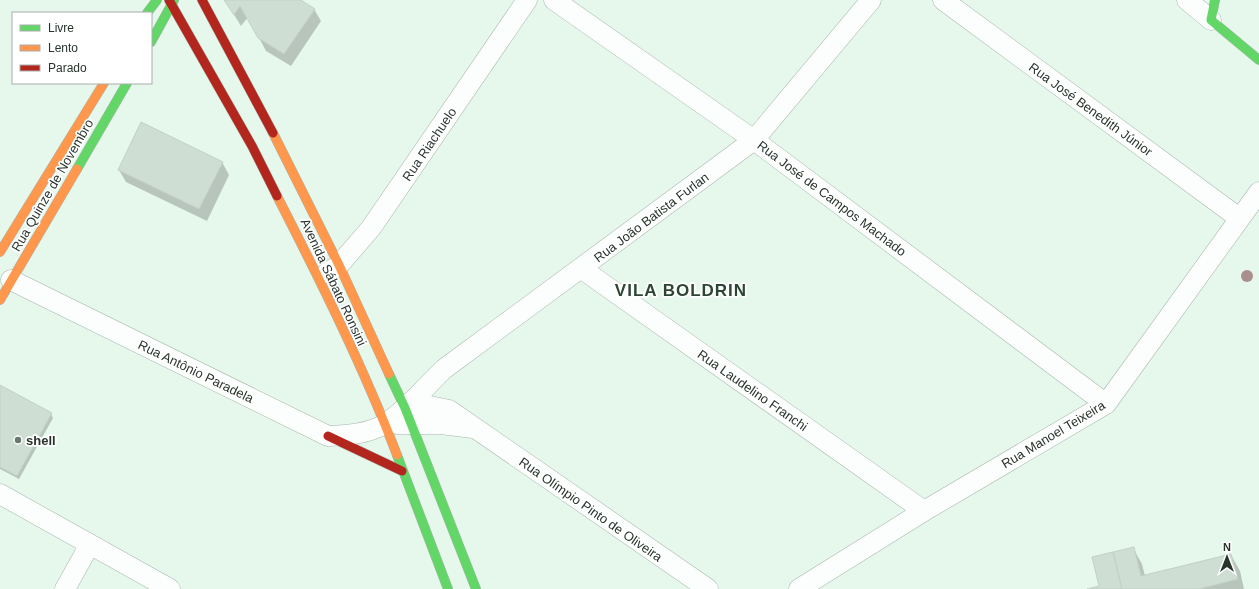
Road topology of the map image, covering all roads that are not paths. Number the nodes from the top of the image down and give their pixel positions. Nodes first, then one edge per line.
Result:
1 (157, 0) edge
2 (202, 0) edge
3 (527, 0) edge
4 (554, 0) edge
5 (871, 0) edge
6 (943, 0) edge
7 (1187, 0) edge
8 (1215, 0) edge
9 (172, 2) edge
10 (149, 12) edge
11 (1211, 20) junction
12 (152, 40) edge
13 (1259, 60) edge
14 (103, 84) edge
15 (126, 84) edge
16 (273, 133) junction
17 (754, 140) junction
18 (252, 146) junction
19 (1259, 192) edge
20 (1239, 218) junction
21 (0, 252) edge
22 (339, 265) junction
23 (582, 269) junction
24 (319, 278) junction
25 (11, 280) junction
26 (0, 300) edge
27 (1106, 404) junction
28 (408, 415) junction
29 (385, 424) junction
30 (328, 436) junction
31 (402, 471) junction
32 (0, 494) edge
33 (924, 511) junction
34 (90, 544) junction
35 (65, 589) edge
36 (170, 589) edge
37 (448, 589) edge
38 (476, 589) edge
39 (708, 589) edge
40 (799, 589) edge

1 - 10 street
2 - 16 street, Avenida Sábato Ronsini
3 - 22 street, Rua Riachuelo
4 - 17 street, Rua José de Campos Machado
5 - 17 street, Rua João Batista Furlan
6 - 20 street, Rua José Benedith Júnior
7 - 11 street
8 - 11 street
9 - 12 street
9 - 18 street, Avenida Sábato Ronsini
11 - 13 street
14 - 21 street, Rua Quinze de Novembro
15 - 25 street, Rua Quinze de Novembro
16 - 18 street
16 - 22 street, Avenida Sábato Ronsini
17 - 23 street, Rua João Batista Furlan
17 - 27 street, Rua José de Campos Machado
18 - 24 street, Avenida Sábato Ronsini
19 - 20 street, Rua Manoel Teixeira
20 - 27 street, Rua Manoel Teixeira
22 - 24 street, Rua Riachuelo
22 - 28 street, Avenida Sábato Ronsini
23 - 28 street, Rua João Batista Furlan
23 - 33 street, Rua Laudelino Franchi
24 - 29 street, Avenida Sábato Ronsini
25 - 26 street, Rua Quinze de Novembro
25 - 30 street, Rua Antônio Paradela
27 - 33 street, Rua Manoel Teixeira
28 - 29 street, Rua Olímpio Pinto de Oliveira
28 - 38 street, Avenida Sábato Ronsini
28 - 39 street, Rua Olímpio Pinto de Oliveira
29 - 30 street
29 - 31 street, Avenida Sábato Ronsini
30 - 31 street
31 - 37 street, Avenida Sábato Ronsini
32 - 34 street
33 - 40 street, Rua Manoel Teixeira
34 - 35 street
34 - 36 street

